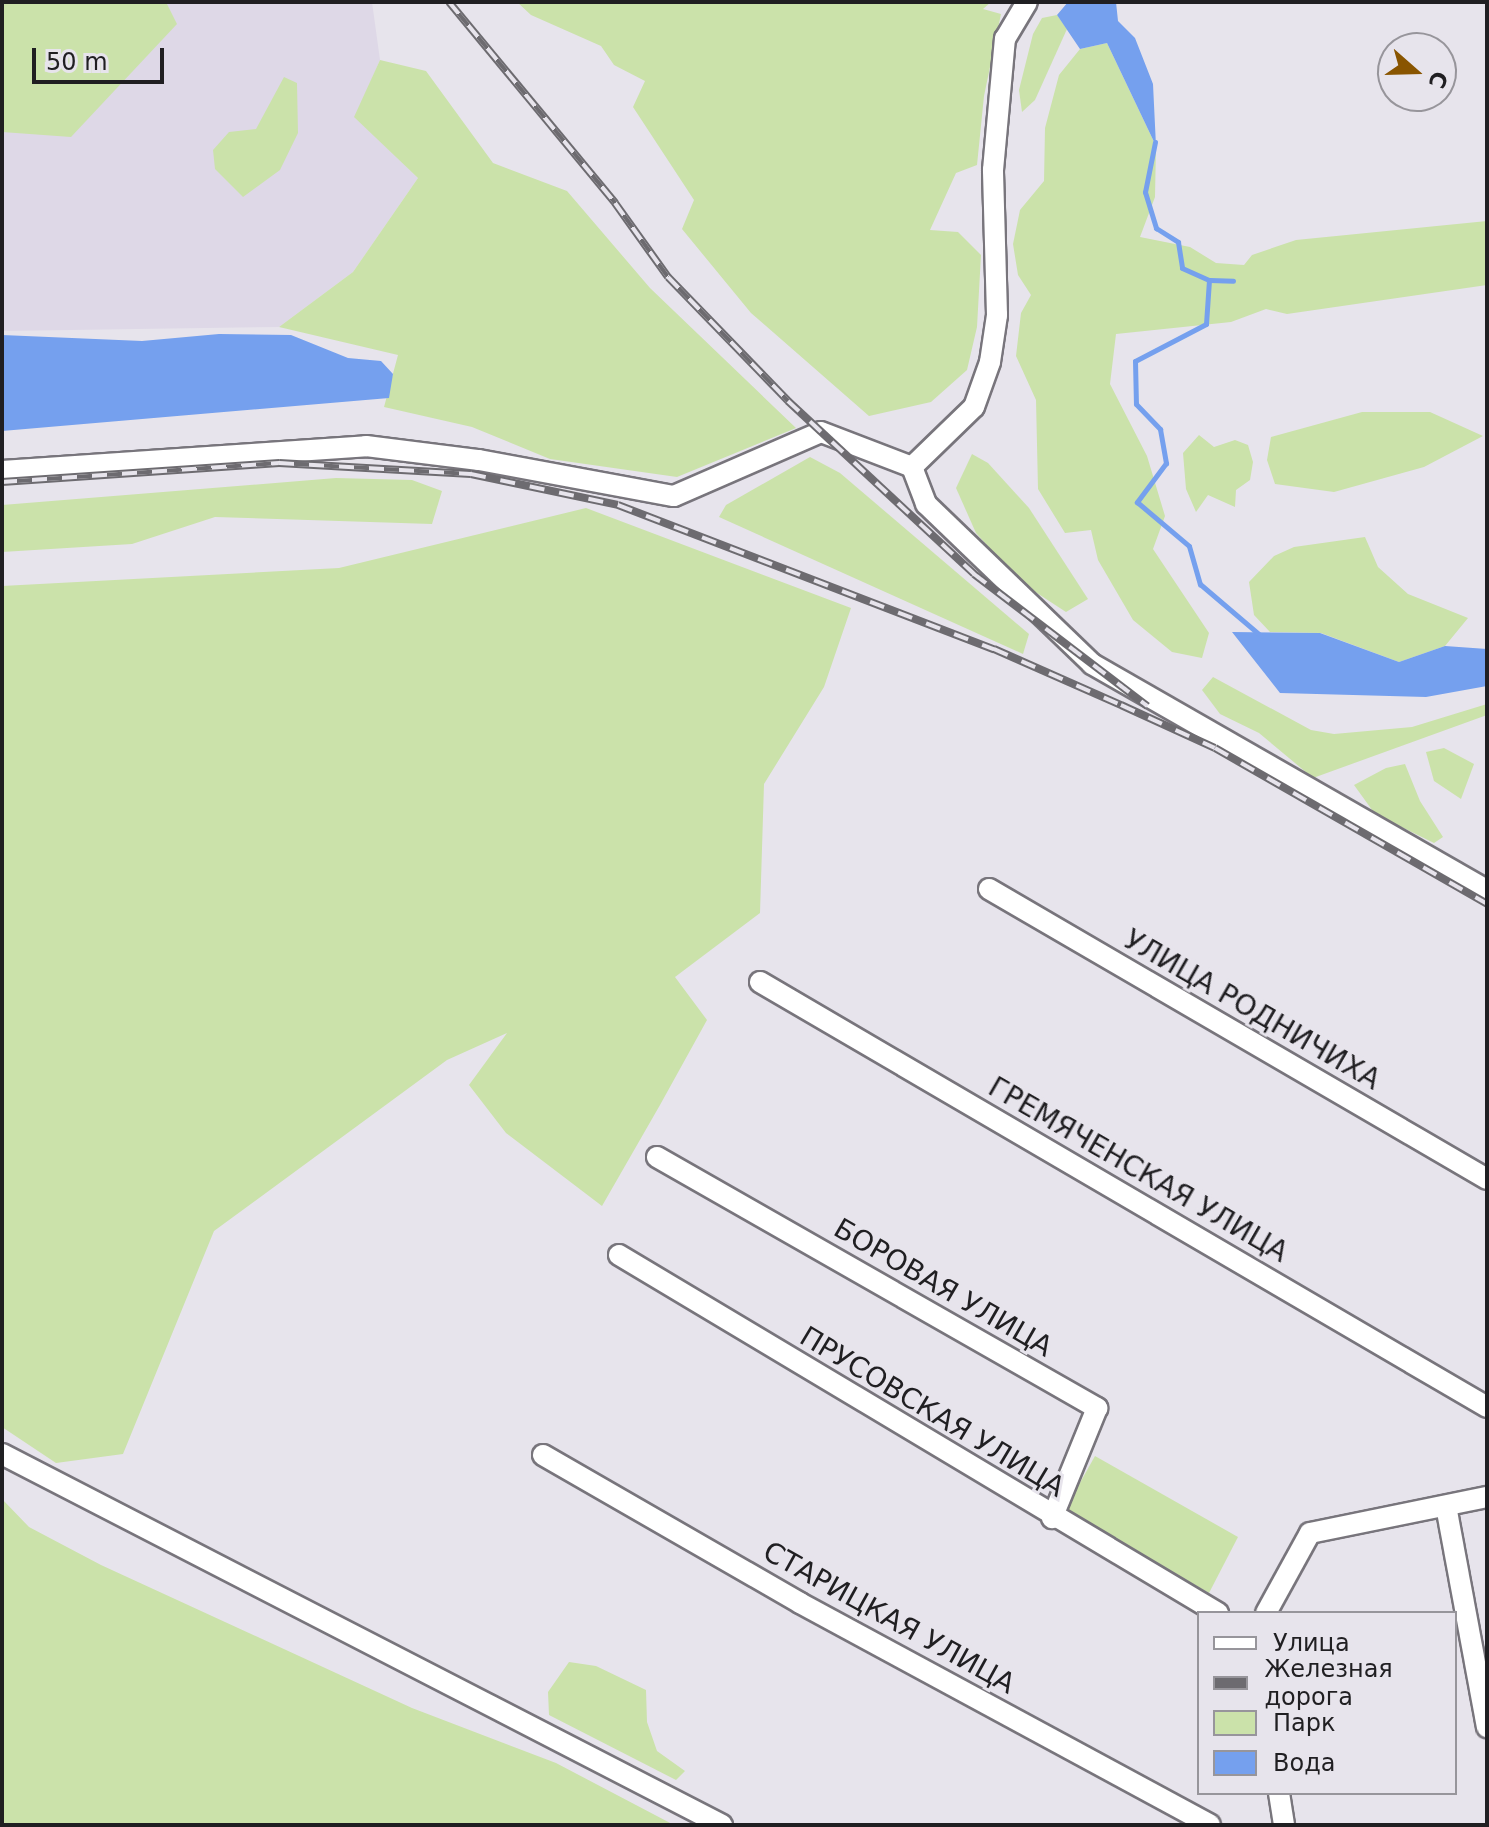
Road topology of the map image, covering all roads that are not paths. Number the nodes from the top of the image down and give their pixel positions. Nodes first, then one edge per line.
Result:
1 (1027, 2) edge
2 (912, 467) junction
3 (2, 471) edge
4 (989, 889) dead end
5 (1487, 890) edge
6 (760, 982) dead end
7 (657, 1157) dead end
8 (1487, 1179) edge
9 (619, 1255) dead end
10 (1487, 1407) edge
11 (2, 1454) edge
12 (543, 1455) dead end
13 (1487, 1497) edge
14 (1446, 1506) junction
15 (1052, 1518) junction
16 (1215, 1611) edge
17 (1267, 1611) edge
18 (1487, 1727) edge
19 (1279, 1795) edge
20 (722, 1825) edge
21 (1210, 1825) edge
22 (1284, 1825) edge

1 - 2 street
2 - 3 street
2 - 5 street
4 - 8 street, УЛИЦА РОДНИЧИХА
6 - 10 street, ГРЕМЯЧЕНСКАЯ УЛИЦА
7 - 15 street, БОРОВАЯ УЛИЦА
9 - 15 street, ПРУСОВСКАЯ УЛИЦА
11 - 20 street
12 - 21 street, СТАРИЦКАЯ УЛИЦА
13 - 14 street
14 - 17 street
14 - 18 street
15 - 16 street, ПРУСОВСКАЯ УЛИЦА
19 - 22 street

